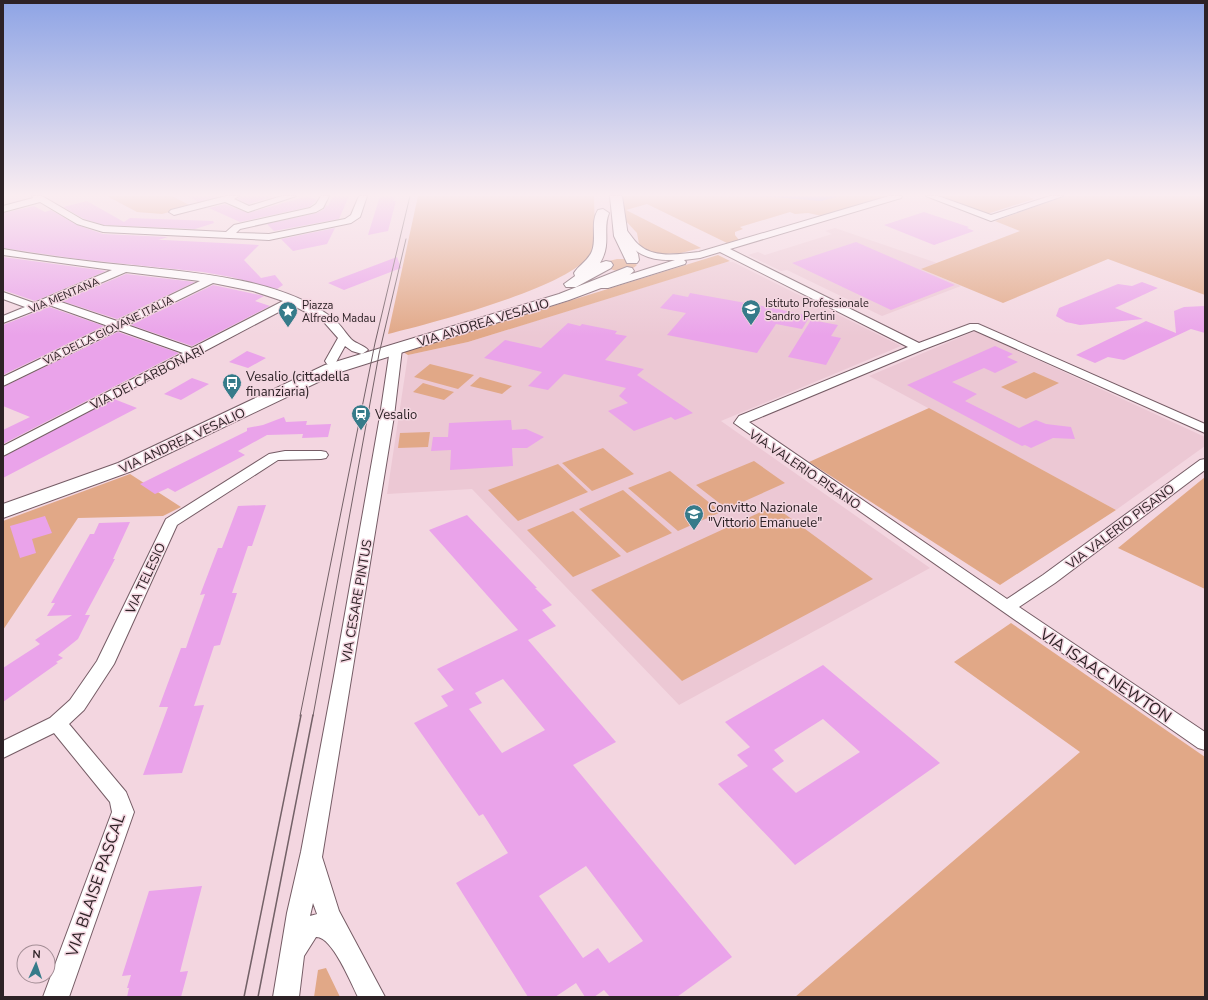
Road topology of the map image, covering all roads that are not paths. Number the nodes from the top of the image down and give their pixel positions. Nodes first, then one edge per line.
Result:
1 (610, 243) edge
2 (625, 243) edge
3 (632, 243) edge
4 (742, 243) edge
5 (721, 249) junction
6 (3, 252) edge
7 (700, 255) junction
8 (669, 258) junction
9 (604, 260) junction
10 (631, 266) junction
11 (124, 269) junction
12 (655, 270) junction
13 (212, 279) junction
14 (3, 295) edge
15 (564, 297) junction
16 (49, 301) junction
17 (291, 301) junction
18 (35, 307) junction
19 (3, 320) edge
20 (117, 325) junction
21 (343, 339) junction
22 (918, 347) junction
23 (396, 349) junction
24 (362, 350) junction
25 (195, 353) junction
26 (331, 361) junction
27 (3, 382) edge
28 (1205, 429) edge
29 (3, 452) edge
30 (321, 455) dead end
31 (1205, 463) edge
32 (3, 501) edge
33 (3, 511) edge
34 (1007, 607) junction
35 (57, 722) junction
36 (1205, 742) edge
37 (3, 750) edge
38 (312, 852) junction
39 (344, 944) junction
40 (291, 965) junction
41 (56, 997) edge
42 (286, 997) edge
43 (372, 997) edge

1 - 9 main road
2 - 10 main road
3 - 8 street, VIA ANDREA VESALIO
4 - 5 street, VIA ANDREA VESALIO
5 - 7 street, VIA ANDREA VESALIO
5 - 22 street
6 - 11 street
7 - 8 street, VIA ANDREA VESALIO
7 - 12 street, VIA ANDREA VESALIO
8 - 10 street, VIA ANDREA VESALIO
9 - 10 main road
9 - 24 main road, VIA ANDREA VESALIO
10 - 12 street
10 - 15 main road, VIA ANDREA VESALIO
11 - 13 street
11 - 16 street, VIA MENTANA
12 - 15 street, VIA ANDREA VESALIO
13 - 17 street
13 - 20 street, VIA DELLA GIOVANE ITALIA
14 - 18 street
15 - 23 main road, VIA ANDREA VESALIO
16 - 18 street, VIA MENTANA
16 - 20 street
17 - 21 street
17 - 25 street, VIA DEI CARBONARI
18 - 19 street, VIA MENTANA
20 - 25 street
20 - 27 street, VIA DELLA GIOVANE ITALIA
21 - 24 street
21 - 26 street
22 - 28 street, VIA VALERIO PISANO
22 - 34 street, VIA VALERIO PISANO
23 - 33 main road, VIA ANDREA VESALIO
23 - 38 street, VIA CESARE PINTUS
24 - 26 main road, VIA ANDREA VESALIO
25 - 29 street, VIA DEI CARBONARI
26 - 32 main road, VIA ANDREA VESALIO
30 - 35 street, VIA TELESIO
31 - 34 street, VIA VALERIO PISANO
34 - 36 street, VIA ISAAC NEWTON
35 - 37 street, VIA TELESIO
35 - 41 street, VIA BLAISE PASCAL
38 - 39 street, VIA CESARE PINTUS
38 - 40 street, VIA CESARE PINTUS
39 - 40 street, VIA CESARE PINTUS
39 - 43 street, VIA CESARE PINTUS
40 - 42 street, VIA CESARE PINTUS

